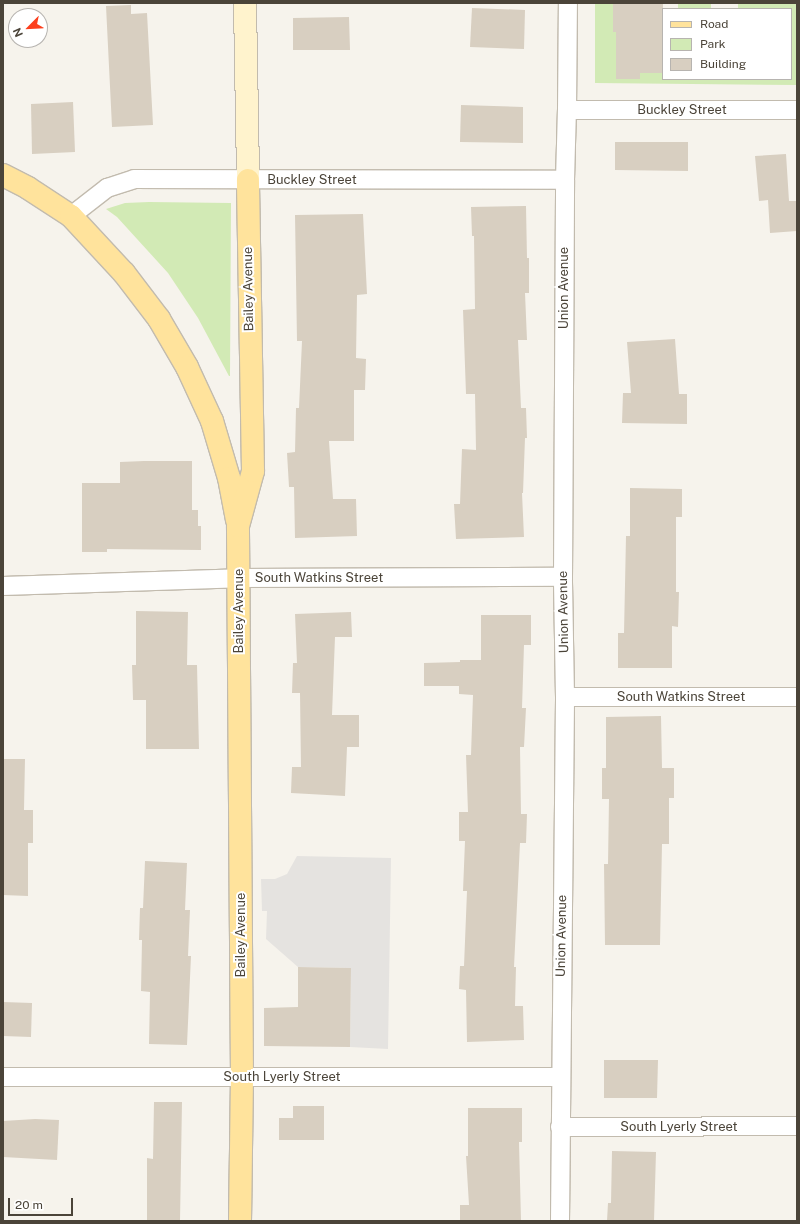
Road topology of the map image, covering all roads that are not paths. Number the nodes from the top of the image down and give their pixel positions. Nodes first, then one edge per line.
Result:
1 (245, 3) edge
2 (568, 3) edge
3 (568, 110) junction
4 (797, 110) edge
5 (3, 174) edge
6 (248, 180) junction
7 (565, 180) junction
8 (71, 216) junction
9 (238, 526) junction
10 (563, 577) junction
11 (239, 578) junction
12 (3, 586) edge
13 (565, 697) junction
14 (797, 697) edge
15 (242, 1076) junction
16 (3, 1077) edge
17 (561, 1077) junction
18 (797, 1126) edge
19 (560, 1127) junction
20 (240, 1221) edge
21 (560, 1221) edge

1 - 6 main road, Bailey Avenue
2 - 3 street, Union Avenue
3 - 4 street, Buckley Street
3 - 7 street, Union Avenue
5 - 8 main road
6 - 7 street, Buckley Street
6 - 8 street, Buckley Street
6 - 9 main road, Bailey Avenue
7 - 10 street, Union Avenue
8 - 9 main road
9 - 11 main road, Bailey Avenue
10 - 11 street, South Watkins Street
10 - 13 street, Union Avenue
11 - 12 street, South Watkins Street
11 - 15 main road, Bailey Avenue
13 - 14 street, South Watkins Street
13 - 17 street, Union Avenue
15 - 16 street, South Lyerly Street
15 - 17 street, South Lyerly Street
15 - 20 main road, Bailey Avenue
17 - 19 street, Union Avenue
18 - 19 street, South Lyerly Street
19 - 21 street, Union Avenue

